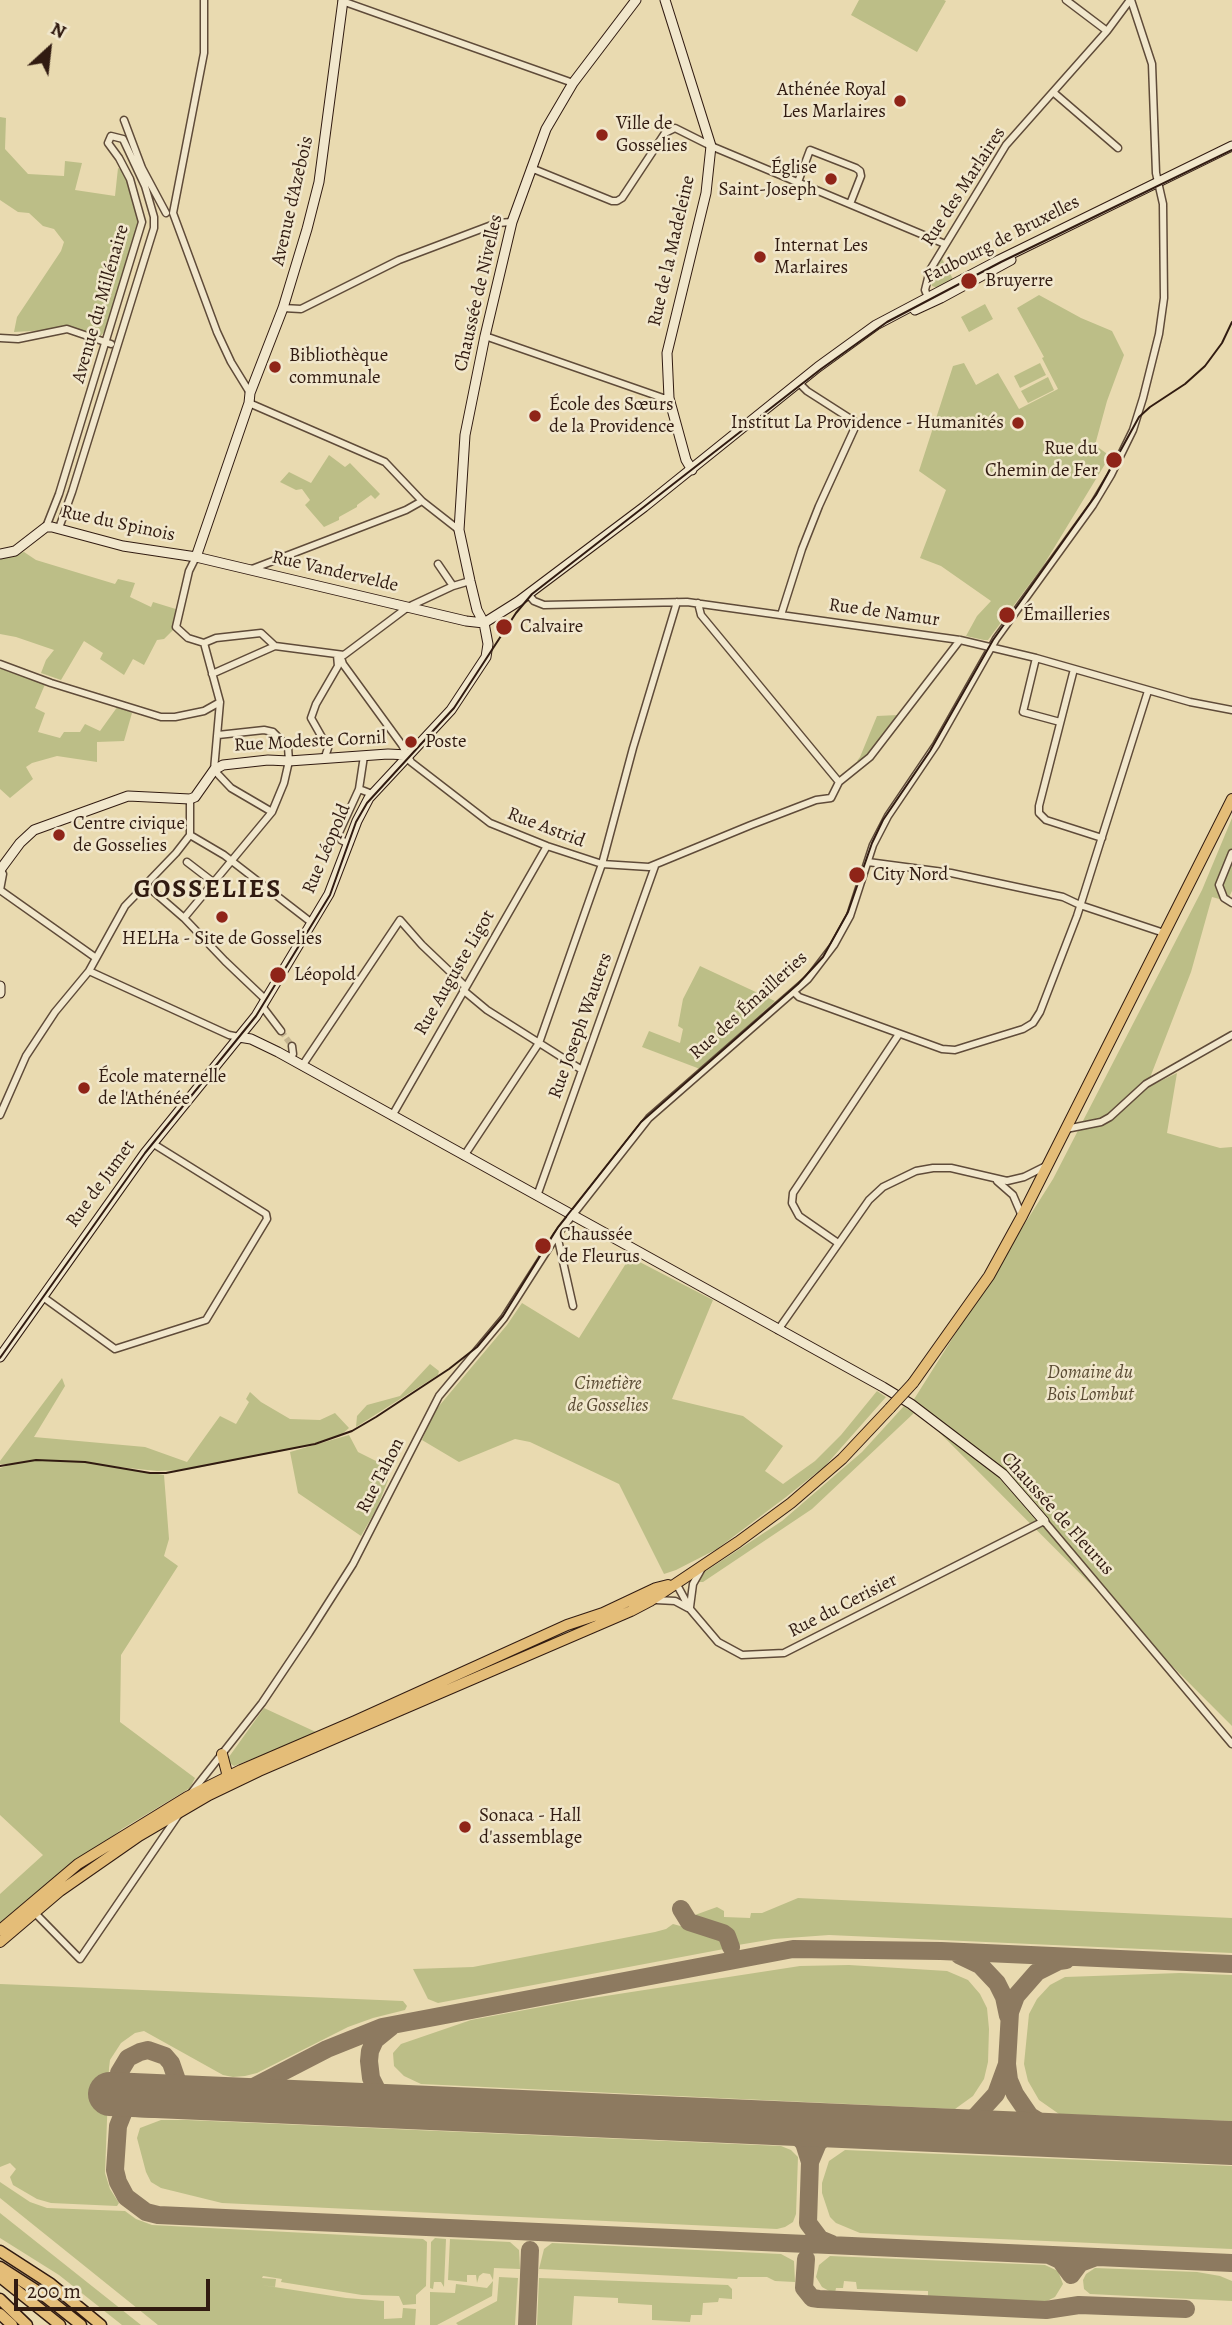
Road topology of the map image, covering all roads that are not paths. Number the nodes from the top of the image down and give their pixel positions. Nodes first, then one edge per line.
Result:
1 (204, 0) edge
2 (636, 0) edge
3 (666, 0) edge
4 (1066, 0) edge
5 (1131, 0) edge
6 (343, 1) edge
7 (1107, 31) junction
8 (573, 83) junction
9 (1053, 92) junction
10 (124, 120) dead end
11 (711, 146) junction
12 (1232, 146) edge
13 (1118, 148) dead end
14 (1232, 153) edge
15 (531, 169) junction
16 (798, 182) junction
17 (1159, 186) junction
18 (850, 204) junction
19 (169, 213) junction
20 (154, 217) junction
21 (142, 222) junction
22 (512, 222) junction
23 (945, 244) junction
24 (929, 300) junction
25 (283, 308) junction
26 (485, 336) junction
27 (0, 338) edge
28 (107, 343) junction
29 (116, 346) junction
30 (800, 384) junction
31 (250, 398) junction
32 (669, 398) junction
33 (67, 468) junction
34 (692, 470) junction
35 (78, 471) junction
36 (422, 501) junction
37 (46, 527) junction
38 (58, 528) junction
39 (459, 530) junction
40 (0, 554) edge
41 (196, 557) junction
42 (438, 564) dead end
43 (264, 569) junction
44 (470, 581) junction
45 (453, 586) junction
46 (528, 594) junction
47 (677, 602) junction
48 (698, 603) junction
49 (408, 607) junction
50 (781, 615) junction
51 (484, 623) junction
52 (960, 640) junction
53 (204, 643) junction
54 (275, 646) junction
55 (990, 648) junction
56 (488, 651) joint
57 (339, 655) junction
58 (1036, 658) junction
59 (0, 664) edge
60 (340, 665) junction
61 (1074, 669) junction
62 (212, 674) junction
63 (1148, 691) junction
64 (220, 702) junction
65 (1232, 710) edge
66 (1060, 722) junction
67 (218, 735) junction
68 (409, 755) junction
69 (364, 756) junction
70 (325, 757) junction
71 (289, 761) junction
72 (214, 770) junction
73 (839, 782) junction
74 (359, 789) junction
75 (372, 794) junction
76 (190, 799) junction
77 (1232, 799) edge
78 (272, 812) junction
79 (190, 835) junction
80 (338, 835) junction
81 (1101, 838) junction
82 (335, 844) dead end
83 (349, 844) junction
84 (547, 846) junction
85 (1232, 853) edge
86 (232, 861) junction
87 (187, 862) dead end
88 (868, 862) junction
89 (602, 864) junction
90 (655, 866) junction
91 (0, 869) edge
92 (213, 882) junction
93 (146, 885) junction
94 (0, 890) edge
95 (1232, 903) edge
96 (1080, 905) junction
97 (184, 918) junction
98 (312, 923) junction
99 (1164, 933) junction
100 (96, 958) junction
101 (89, 971) junction
102 (0, 986) edge
103 (464, 988) junction
104 (794, 992) junction
105 (0, 993) edge
106 (264, 1003) junction
107 (281, 1031) tunnel mouth
108 (899, 1034) junction
109 (1232, 1035) edge
110 (239, 1037) junction
111 (539, 1043) junction
112 (292, 1046) tunnel mouth
113 (290, 1059) junction
114 (303, 1066) junction
115 (582, 1070) junction
116 (0, 1115) edge
117 (392, 1116) junction
118 (1066, 1129) junction
119 (152, 1143) junction
120 (464, 1156) junction
121 (1048, 1165) junction
122 (995, 1180) junction
123 (537, 1196) junction
124 (572, 1216) junction
125 (1021, 1216) junction
126 (557, 1235) junction
127 (838, 1244) junction
128 (43, 1297) junction
129 (573, 1306) dead end
130 (778, 1330) junction
131 (0, 1357) edge
132 (1044, 1521) junction
133 (705, 1564) junction
134 (676, 1583) junction
135 (650, 1601) junction
136 (690, 1609) junction
137 (1232, 1744) edge
138 (222, 1754) junction
139 (213, 1766) junction
140 (230, 1773) junction
141 (219, 1786) junction
142 (187, 1797) junction
143 (182, 1811) junction
144 (39, 1897) junction
145 (34, 1913) junction
146 (0, 1930) edge
147 (0, 1942) edge
148 (0, 2251) edge
149 (0, 2267) edge
150 (0, 2277) edge
151 (0, 2300) edge
152 (0, 2314) edge
153 (12, 2325) edge
154 (27, 2325) edge
155 (60, 2325) edge
156 (81, 2325) edge
157 (101, 2325) edge

1 - 19 street
2 - 8 main road, Chaussée de Nivelles
3 - 11 main road, Rue de la Madeleine
4 - 7 street
5 - 7 street, Rue des Marlaires
5 - 17 street
6 - 8 street
6 - 25 main road, Avenue d'Azebois
7 - 9 street, Rue des Marlaires
8 - 15 main road, Chaussée de Nivelles
9 - 13 street
9 - 23 street, Rue des Marlaires
10 - 19 street
11 - 15 street
11 - 16 street
11 - 32 main road, Rue de la Madeleine
12 - 17 main road, Faubourg de Bruxelles
14 - 17 main road, Faubourg de Bruxelles
15 - 22 main road, Chaussée de Nivelles
16 - 18 street
16 - 18 street
17 - 24 main road, Faubourg de Bruxelles
17 - 55 street
18 - 23 street
19 - 20 street
19 - 31 street
20 - 21 street
20 - 21 street, Avenue du Millénaire
20 - 29 street, Avenue du Millénaire
21 - 28 street, Avenue du Millénaire
22 - 25 street
22 - 26 main road, Chaussée de Nivelles
23 - 24 street, Rue des Marlaires
24 - 30 main road, Faubourg de Bruxelles
25 - 31 main road, Avenue d'Azebois
26 - 32 street
26 - 39 main road, Chaussée de Nivelles
27 - 28 street
28 - 29 street
28 - 33 street, Avenue du Millénaire
29 - 35 street, Avenue du Millénaire
30 - 34 main road, Faubourg de Bruxelles
30 - 50 street
31 - 36 street
31 - 41 main road, Avenue d'Azebois
32 - 34 main road, Rue de la Madeleine
33 - 35 street
33 - 37 street, Avenue du Millénaire
34 - 46 main road, Faubourg de Bruxelles
35 - 38 street, Avenue du Millénaire
36 - 39 street
36 - 43 street
37 - 38 main road, Rue du Spinois
37 - 40 main road, Rue du Spinois
38 - 41 main road, Rue du Spinois
39 - 44 main road, Chaussée de Nivelles
41 - 43 main road, Rue Vandervelde
41 - 53 street
42 - 45 street
43 - 49 main road, Rue Vandervelde
44 - 45 street
44 - 51 main road, Chaussée de Nivelles
45 - 49 street
46 - 47 street, Rue de Namur
46 - 51 main road, Faubourg de Bruxelles
47 - 48 street, Rue de Namur
47 - 89 street
48 - 50 street, Rue de Namur
48 - 73 street
49 - 51 main road, Rue Vandervelde
49 - 57 street
50 - 52 street, Rue de Namur
51 - 56 main road, Chaussée de Nivelles
52 - 55 street, Rue de Namur
52 - 73 street
53 - 54 street
53 - 62 street
54 - 57 street
54 - 62 street
55 - 58 street, Rue de Namur
55 - 88 street, Rue des Émailleries
56 - 68 main road, Rue Léopold
57 - 60 street
58 - 61 street, Rue de Namur
58 - 66 street
59 - 64 street
60 - 68 street, Rue Astrid
60 - 70 street
61 - 63 street, Rue de Namur
61 - 66 street
62 - 64 street
63 - 65 street, Rue de Namur
63 - 81 street
64 - 67 street
66 - 81 street
67 - 71 street
67 - 72 street
68 - 69 main road, Rue Modeste Cornil
68 - 75 main road, Rue Léopold
68 - 84 street, Rue Astrid
69 - 70 main road, Rue Modeste Cornil
69 - 74 street
70 - 71 main road, Rue Modeste Cornil
71 - 72 main road, Rue Modeste Cornil
71 - 78 street
72 - 76 main road
72 - 78 street
73 - 90 street
74 - 75 street
74 - 80 street
75 - 83 main road, Rue Léopold
76 - 79 street
76 - 91 main road
77 - 99 main road
78 - 86 street
79 - 86 street
79 - 93 street
80 - 82 street
80 - 83 street
81 - 96 street
83 - 98 main road, Rue Léopold
84 - 89 street, Rue Astrid
84 - 103 street, Rue Auguste Ligot
85 - 95 street
86 - 92 street
86 - 98 street
87 - 92 street
88 - 96 street
88 - 104 street, Rue des Émailleries
89 - 90 street, Rue Astrid
89 - 111 street
90 - 115 street, Rue Joseph Wauters
91 - 94 street
92 - 97 street
93 - 97 street
93 - 100 street
94 - 100 street
96 - 99 street
96 - 108 street
97 - 106 street
98 - 106 main road, Rue Léopold
99 - 118 main road
100 - 101 street
101 - 110 street
101 - 116 street
102 - 105 main road
103 - 111 street
103 - 114 street
103 - 117 street, Rue Auguste Ligot
104 - 108 street
104 - 124 street, Rue des Émailleries
106 - 107 street
106 - 110 main road, Rue Léopold
108 - 127 street
109 - 118 street
110 - 113 main road, Chaussée de Fleurus
110 - 119 main road, Rue de Jumet
111 - 115 street
111 - 120 street
112 - 113 street
113 - 114 main road, Chaussée de Fleurus
114 - 117 main road, Chaussée de Fleurus
115 - 123 street, Rue Joseph Wauters
117 - 120 main road, Chaussée de Fleurus
118 - 121 main road
119 - 128 main road, Rue de Jumet
119 - 128 street
120 - 123 main road, Chaussée de Fleurus
121 - 122 street
121 - 125 main road
122 - 125 street
122 - 127 street
123 - 124 main road, Chaussée de Fleurus
124 - 126 street, Rue Tahon
124 - 130 main road, Chaussée de Fleurus
125 - 133 main road, bridge
126 - 129 street
126 - 138 street, Rue Tahon
127 - 130 street
128 - 131 main road, Rue de Jumet
130 - 132 main road, Chaussée de Fleurus
132 - 136 street, Rue du Cerisier
132 - 137 street, Chaussée de Fleurus
133 - 134 main road
133 - 136 street
134 - 135 main road
134 - 136 street, Rue du Cerisier
134 - 140 main road
135 - 136 street
135 - 141 main road
138 - 139 street, Rue Tahon
138 - 140 main road
139 - 141 street
139 - 142 street, Rue Tahon
140 - 141 main road
141 - 142 main road
141 - 143 main road
142 - 144 main road
143 - 145 main road
143 - 145 street
144 - 145 street
144 - 146 main road
145 - 147 main road
148 - 157 highway
149 - 156 highway
150 - 155 highway
151 - 154 highway
152 - 153 highway

